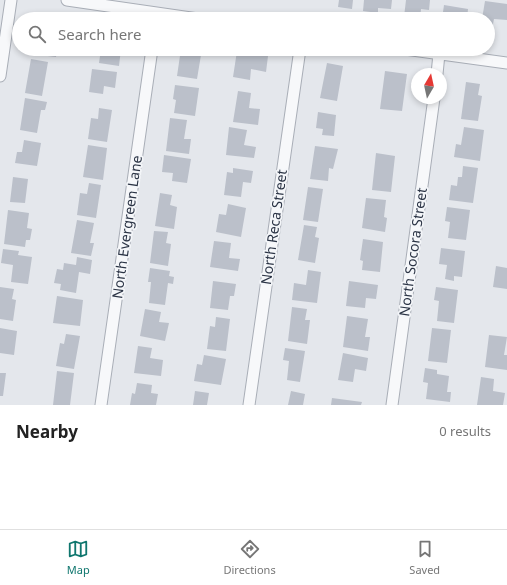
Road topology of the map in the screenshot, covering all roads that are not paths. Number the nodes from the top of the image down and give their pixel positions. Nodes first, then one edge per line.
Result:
1 (11, 0) edge
2 (67, 0) edge
3 (134, 12) edge
4 (151, 56) edge
5 (299, 56) edge
6 (440, 56) edge
7 (455, 56) edge
8 (507, 63) edge
9 (438, 68) edge
10 (0, 76) edge
11 (433, 104) edge
12 (101, 405) edge
13 (249, 405) edge
14 (392, 405) edge

1 - 10 street
2 - 3 street
4 - 12 street, North Evergreen Lane
5 - 13 street, North Reca Street
6 - 9 street
7 - 8 street
11 - 14 street, North Socora Street

